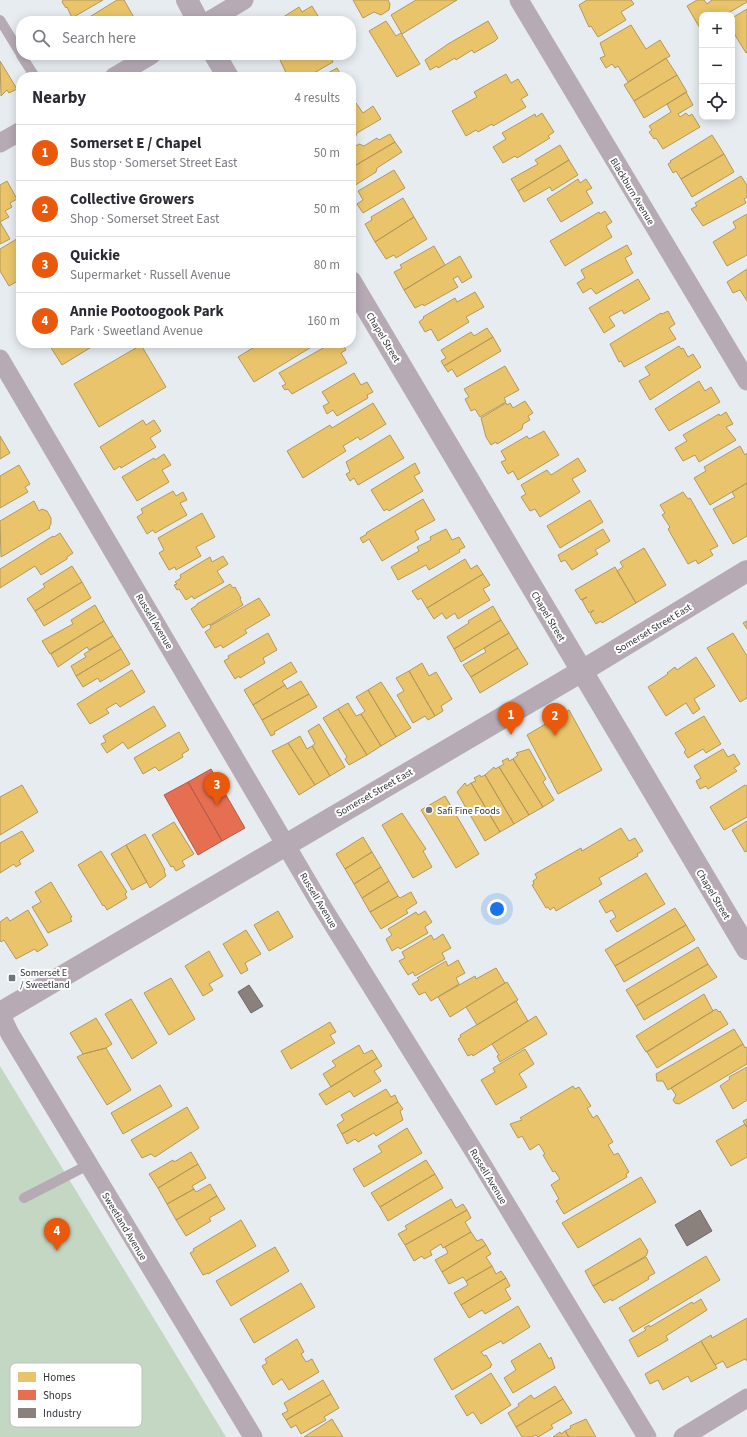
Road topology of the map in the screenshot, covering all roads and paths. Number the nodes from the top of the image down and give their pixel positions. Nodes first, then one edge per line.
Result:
1 (187, 0) edge
2 (244, 0) edge
3 (519, 0) edge
4 (195, 16) edge
5 (217, 16) edge
6 (0, 20) edge
7 (16, 47) edge
8 (24, 60) edge
9 (143, 60) edge
10 (218, 60) edge
11 (32, 72) edge
12 (122, 72) edge
13 (225, 72) edge
14 (16, 134) edge
15 (0, 144) edge
16 (356, 290) edge
17 (0, 358) edge
18 (747, 381) edge
19 (747, 570) edge
20 (582, 672) junction
21 (286, 844) junction
22 (747, 949) edge
23 (0, 1013) edge
24 (88, 1165) junction
25 (24, 1198) dead end
26 (747, 1398) edge
27 (253, 1437) edge
28 (647, 1437) edge
29 (683, 1437) edge

1 - 4 street
2 - 5 street
3 - 18 street, Blackburn Avenue
6 - 7 lane
8 - 11 lane
9 - 12 street
10 - 13 street
14 - 15 street
16 - 20 street, Chapel Street
17 - 21 street, Russell Avenue
19 - 20 street, Somerset Street East
20 - 21 street, Somerset Street East
20 - 22 street, Chapel Street
21 - 23 street, Somerset Street East
21 - 28 street, Russell Avenue
23 - 24 street, Sweetland Avenue
24 - 25 lane
24 - 27 street, Sweetland Avenue
26 - 29 street

